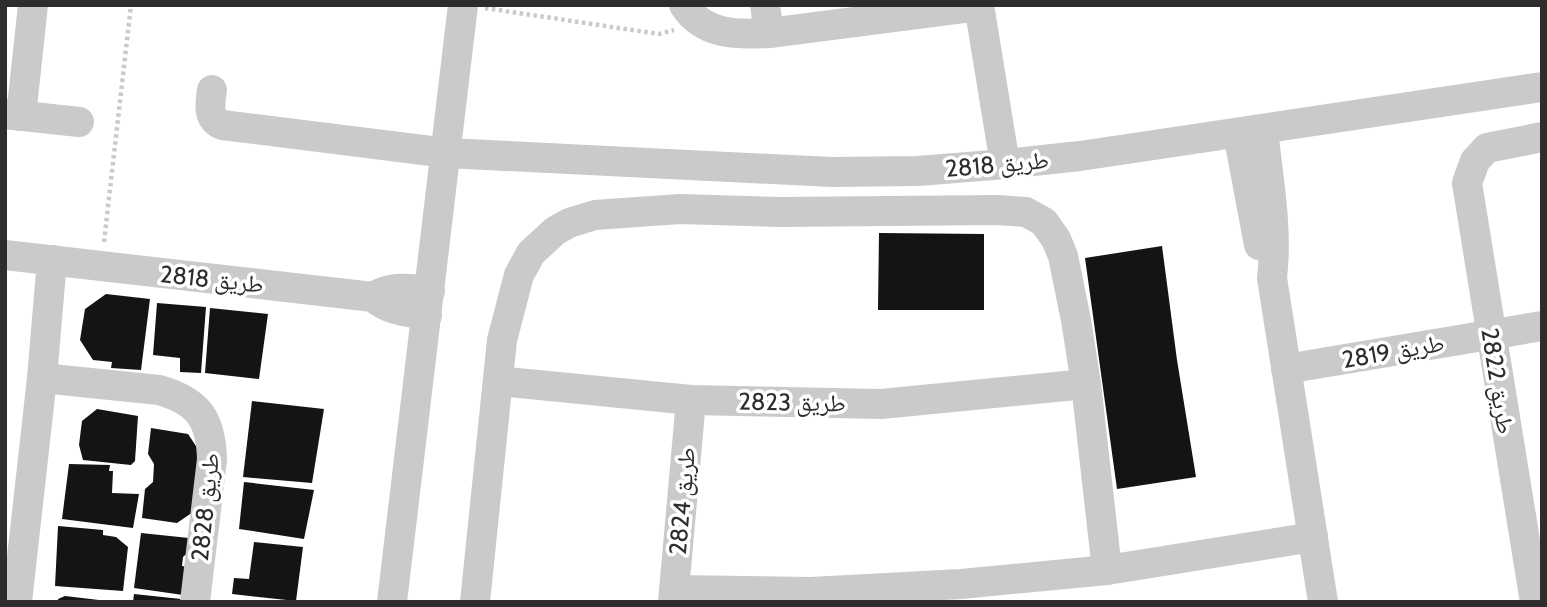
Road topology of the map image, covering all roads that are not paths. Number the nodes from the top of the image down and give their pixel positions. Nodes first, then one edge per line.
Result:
1 (33, 5) edge
2 (463, 5) edge
3 (979, 5) edge
4 (692, 14) edge
5 (767, 19) edge
6 (1542, 87) edge
7 (212, 90) dead end
8 (13, 115) edge
9 (79, 122) dead end
10 (1250, 131) junction
11 (1542, 137) edge
12 (447, 153) junction
13 (1005, 164) junction
14 (5, 255) edge
15 (52, 260) junction
16 (429, 303) junction
17 (1542, 326) edge
18 (1490, 334) junction
19 (1286, 369) junction
20 (41, 378) junction
21 (498, 381) junction
22 (1086, 384) junction
23 (691, 400) junction
24 (1532, 520) edge
25 (1313, 537) junction
26 (1107, 570) junction
27 (674, 596) edge
28 (17, 602) edge
29 (195, 602) edge
30 (392, 602) edge
31 (475, 602) edge
32 (1323, 602) edge
33 (1535, 602) edge

1 - 8 street
2 - 12 street
3 - 5 street
3 - 13 street
4 - 5 street
6 - 10 street, طريق 2818
7 - 12 street, طريق 2818
8 - 9 street
10 - 13 street, طريق 2818
10 - 19 street
11 - 18 street, طريق 2822
12 - 13 street, طريق 2818
12 - 16 street
14 - 15 street, طريق 2818
15 - 16 street, طريق 2818
15 - 20 street
16 - 30 street
17 - 18 street, طريق 2819
18 - 19 street, طريق 2819
18 - 24 street, طريق 2822
19 - 25 street
20 - 28 street
20 - 29 street, طريق 2828
21 - 22 street
21 - 23 street, طريق 2823
21 - 31 street
22 - 23 street, طريق 2823
22 - 26 street
23 - 27 street, طريق 2824
24 - 33 street, طريق 2822
25 - 26 street
25 - 32 street
26 - 27 street

